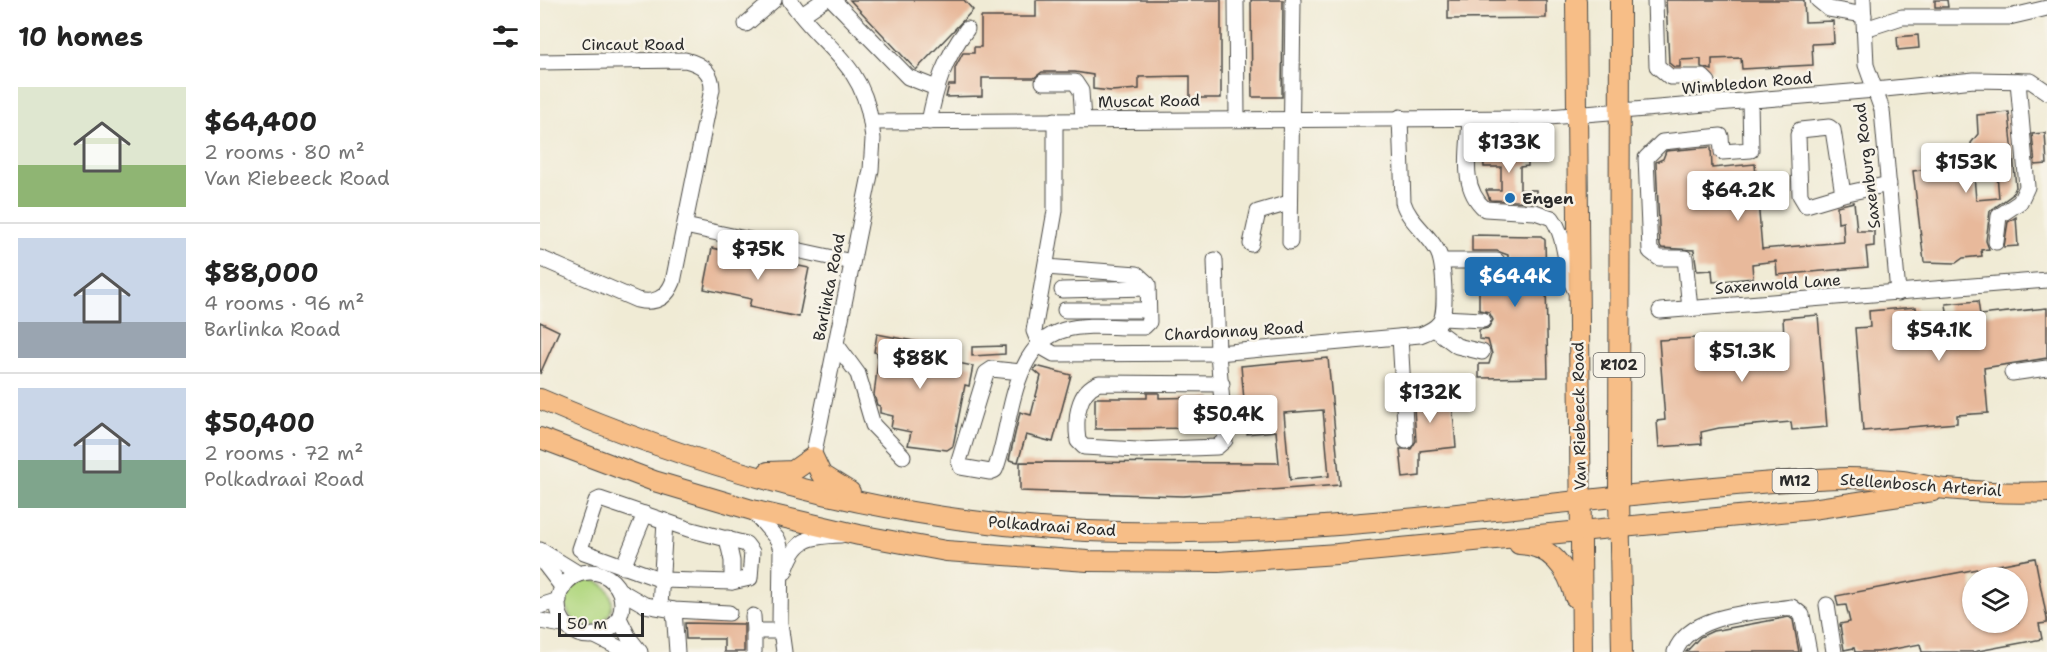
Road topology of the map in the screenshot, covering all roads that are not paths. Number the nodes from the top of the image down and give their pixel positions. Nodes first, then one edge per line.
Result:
1 (774, 0) edge
2 (790, 0) edge
3 (824, 0) edge
4 (832, 0) edge
5 (1236, 0) edge
6 (1293, 0) edge
7 (1576, 0) edge
8 (1620, 0) edge
9 (1655, 0) edge
10 (1818, 0) edge
11 (2047, 8) edge
12 (1864, 14) edge
13 (802, 15) junction
14 (746, 24) dead end
15 (967, 29) dead end
16 (540, 62) edge
17 (2018, 81) junction
18 (1043, 82) dead end
19 (936, 88) junction
20 (1875, 90) junction
21 (2047, 92) edge
22 (1750, 101) junction
23 (1712, 104) junction
24 (1621, 111) junction
25 (1577, 115) junction
26 (1400, 117) junction
27 (1237, 118) junction
28 (1291, 119) junction
29 (1470, 119) junction
30 (1055, 120) junction
31 (1083, 120) junction
32 (871, 122) junction
33 (928, 122) junction
34 (1888, 184) junction
35 (1843, 194) junction
36 (1289, 203) junction
37 (685, 226) junction
38 (1290, 242) dead end
39 (1996, 242) dead end
40 (1251, 244) dead end
41 (540, 258) edge
42 (1215, 260) dead end
43 (1442, 261) junction
44 (1497, 261) dead end
45 (852, 262) junction
46 (1046, 267) junction
47 (2047, 280) edge
48 (1148, 288) junction
49 (1062, 290) dead end
50 (1898, 293) junction
51 (1578, 295) junction
52 (1690, 309) junction
53 (1065, 310) dead end
54 (1148, 310) junction
55 (1660, 311) dead end
56 (1483, 320) dead end
57 (1438, 323) junction
58 (1400, 337) junction
59 (836, 344) junction
60 (1040, 346) junction
61 (1482, 352) dead end
62 (1218, 353) junction
63 (2047, 368) edge
64 (1022, 372) junction
65 (2012, 373) dead end
66 (1222, 384) junction
67 (540, 399) edge
68 (540, 438) edge
69 (1406, 441) dead end
70 (687, 456) junction
71 (903, 456) dead end
72 (813, 458) junction
73 (1943, 489) junction
74 (2047, 492) edge
75 (1619, 495) junction
76 (1581, 501) junction
77 (752, 510) junction
78 (645, 514) junction
79 (940, 516) junction
80 (665, 521) junction
81 (1620, 528) junction
82 (1581, 532) junction
83 (859, 535) junction
84 (1474, 542) junction
85 (540, 550) edge
86 (540, 558) edge
87 (624, 567) junction
88 (579, 574) junction
89 (662, 580) junction
90 (783, 582) junction
91 (619, 590) junction
92 (561, 594) junction
93 (1827, 605) dead end
94 (540, 606) edge
95 (660, 607) junction
96 (729, 613) dead end
97 (619, 616) junction
98 (540, 621) edge
99 (568, 626) junction
100 (780, 628) junction
101 (1582, 629) junction
102 (593, 635) junction
103 (754, 636) edge
104 (677, 647) edge
105 (627, 652) edge
106 (640, 652) edge
107 (773, 652) edge
108 (784, 652) edge
109 (1582, 652) edge
110 (1622, 652) edge
111 (1675, 652) edge
112 (1809, 652) edge
113 (1834, 652) edge

1 - 14 street
2 - 13 street
3 - 13 street
4 - 19 street
5 - 27 street
6 - 28 street
7 - 25 main road, Van Riebeeck Road / R102
8 - 24 main road, R102
9 - 23 street
10 - 12 street
11 - 12 street
12 - 20 street, Saxenburg Road
13 - 32 street
15 - 19 street
16 - 37 street, Cincaut Road
17 - 20 street, Wimbledon Road
17 - 21 street, Wimbledon Road
17 - 39 street
18 - 31 street
19 - 33 street
20 - 22 street, Wimbledon Road
20 - 34 street, Saxenburg Road
22 - 23 street, Wimbledon Road
22 - 52 street
23 - 24 street, Wimbledon Road
24 - 25 street, Wimbledon Road
24 - 75 main road, R102
25 - 29 street, Muscat Road
25 - 51 main road, Van Riebeeck Road / R102
26 - 28 street, Muscat Road
26 - 29 street, Muscat Road
26 - 43 street
27 - 28 street, Muscat Road
27 - 31 street, Muscat Road
28 - 36 street
29 - 51 street
30 - 31 street, Muscat Road
30 - 33 street, Muscat Road
30 - 46 street
32 - 33 street, Muscat Road
32 - 45 street, Barlinka Road
34 - 35 street
34 - 50 street, Saxenburg Road
35 - 35 street
36 - 38 street
36 - 40 street
37 - 41 street, Cincaut Road
37 - 45 street
42 - 62 street
43 - 44 street
43 - 57 street
45 - 59 street, Barlinka Road
46 - 48 street
46 - 60 street
47 - 50 street
48 - 49 street
48 - 54 street
50 - 52 street, Saxenwold Lane
51 - 76 main road, Van Riebeeck Road / R102
52 - 55 street, Saxenwold Lane
53 - 54 street
54 - 60 street
56 - 57 street, Chardonnay Road
57 - 58 street, Chardonnay Road
57 - 61 street
58 - 62 street, Chardonnay Road
58 - 69 street
59 - 71 street
59 - 72 street, Barlinka Road
60 - 62 street, Chardonnay Road
60 - 64 street
62 - 66 street
63 - 65 street
64 - 64 street
66 - 66 street
67 - 70 main road, Polkadraai Road / M12
68 - 77 main road, Polkadraai Road / M12
70 - 72 main road
70 - 79 main road, Polkadraai Road / M12
72 - 79 main road
73 - 74 main road, Stellenbosch Arterial / M12
73 - 75 main road, Stellenbosch Arterial / M12
73 - 81 main road, Stellenbosch Arterial / M12
75 - 76 main road, Stellenbosch Arterial / M12
75 - 81 main road, R102
76 - 79 main road, Polkadraai Road / M12
76 - 82 main road, Van Riebeeck Road / R102
77 - 83 main road, Polkadraai Road / M12
77 - 90 street
78 - 80 street
78 - 87 street
78 - 87 street
80 - 89 street
80 - 89 street
81 - 82 main road, Stellenbosch Arterial / M12
81 - 110 main road, R102
82 - 84 main road, Polkadraai Road / M12
82 - 101 main road, Van Riebeeck Road / R102
83 - 84 main road, Polkadraai Road / M12
83 - 90 street
84 - 101 main road
85 - 88 street
86 - 92 street
87 - 89 street
88 - 91 street
88 - 92 street
89 - 95 street
90 - 100 street
91 - 95 street
91 - 97 street
92 - 94 street
92 - 99 street
93 - 113 street
95 - 96 street
95 - 97 street
95 - 104 street
97 - 102 street
97 - 106 street
98 - 99 street
99 - 102 street
100 - 103 street
100 - 107 street
100 - 108 street
101 - 109 main road, Van Riebeeck Road / R102
102 - 105 street
111 - 112 street

